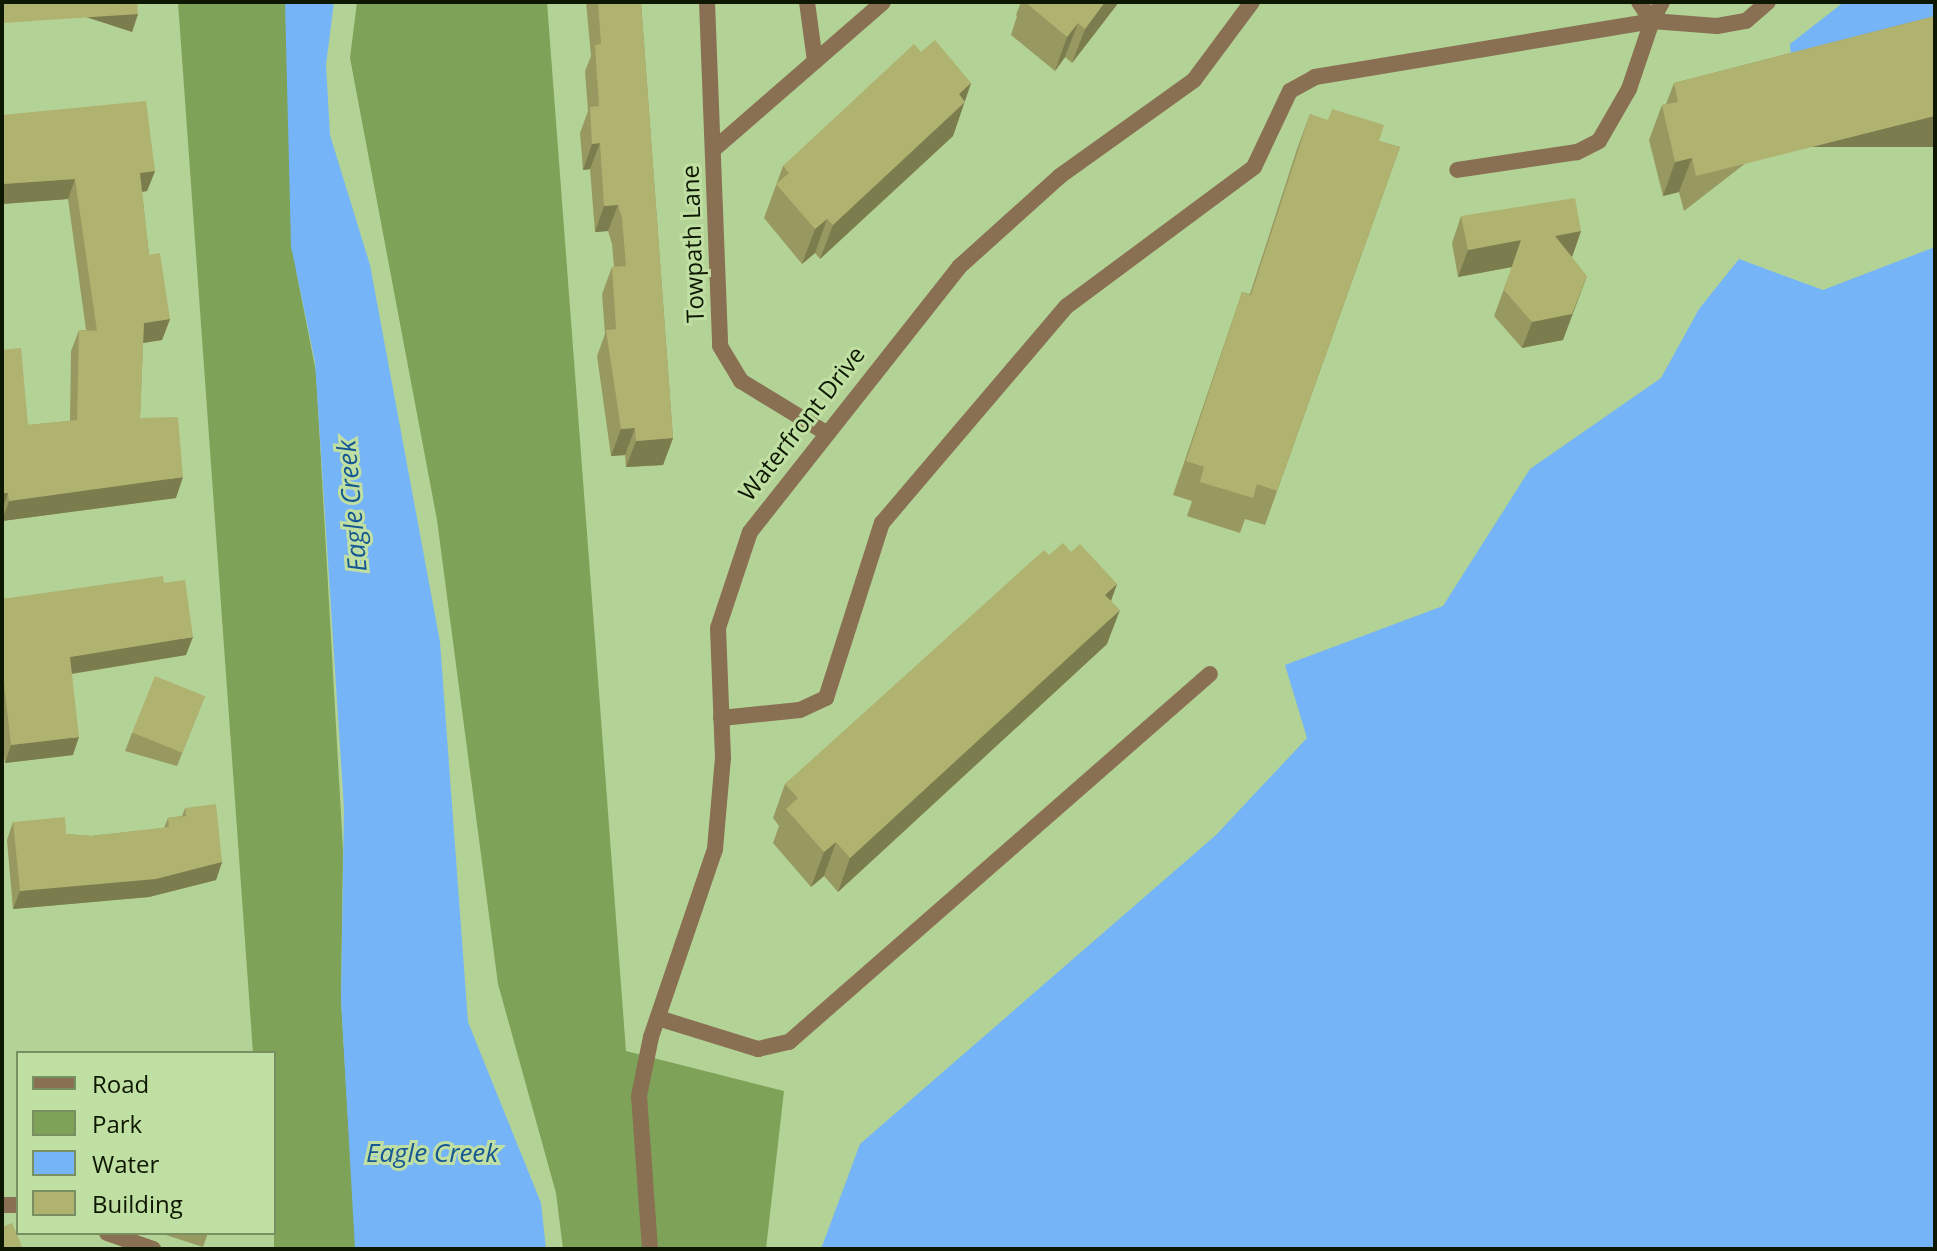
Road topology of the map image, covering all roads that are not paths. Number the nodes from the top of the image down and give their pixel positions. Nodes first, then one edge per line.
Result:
1 (707, 2) edge
2 (807, 2) edge
3 (883, 2) edge
4 (1252, 2) edge
5 (1639, 2) edge
6 (1662, 2) edge
7 (1768, 2) edge
8 (1652, 21) junction
9 (815, 61) junction
10 (713, 150) junction
11 (1457, 170) dead end
12 (823, 431) junction
13 (1210, 674) dead end
14 (721, 718) junction
15 (658, 1018) junction
16 (113, 1235) edge
17 (153, 1249) edge
18 (650, 1249) edge

1 - 10 street, Towpath Lane
2 - 9 street
3 - 9 street
4 - 12 street, Waterfront Drive
5 - 8 street
6 - 8 street
7 - 8 street
8 - 11 street
8 - 14 street
9 - 10 street
10 - 12 street, Towpath Lane
12 - 14 street, Waterfront Drive
13 - 15 street
14 - 15 street, Waterfront Drive
15 - 18 street, Waterfront Drive
16 - 17 street

